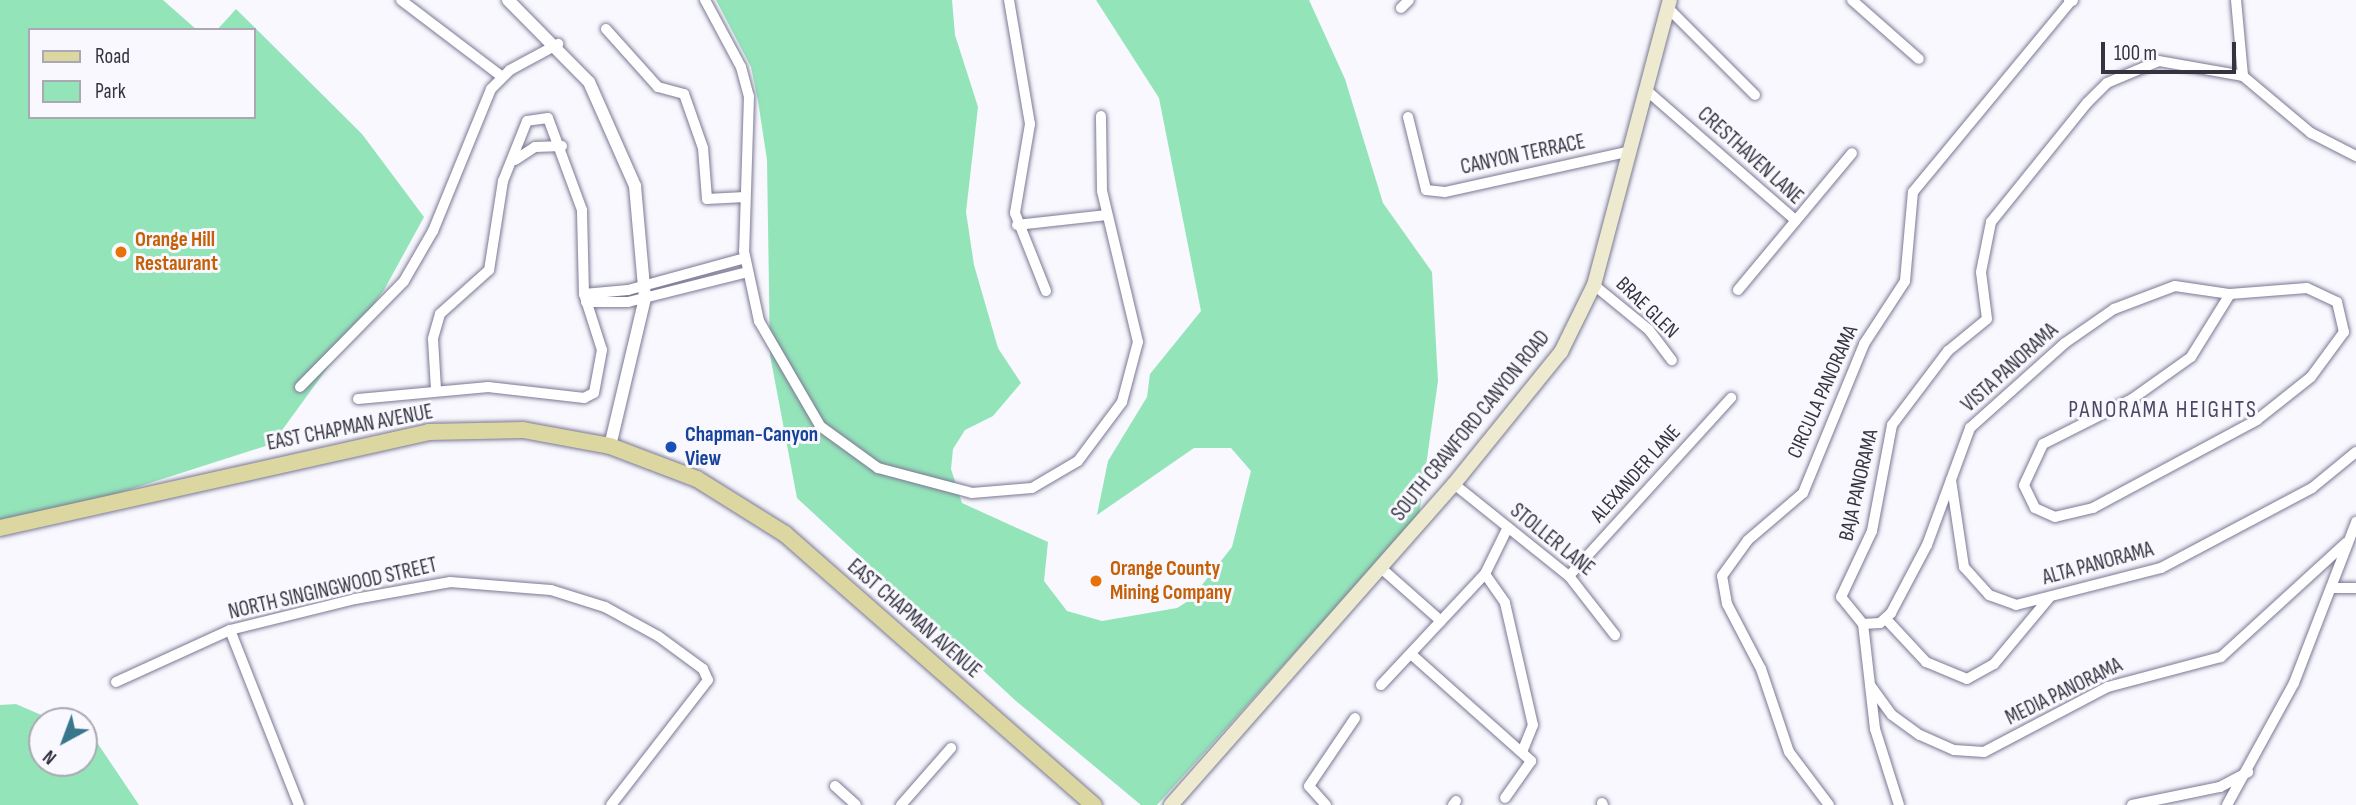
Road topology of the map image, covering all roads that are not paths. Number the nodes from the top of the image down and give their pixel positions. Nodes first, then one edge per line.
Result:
1 (401, 0) edge
2 (509, 0) edge
3 (705, 0) edge
4 (1009, 0) edge
5 (1409, 0) edge
6 (1852, 0) edge
7 (2071, 0) edge
8 (2236, 0) edge
9 (1669, 4) edge
10 (1401, 8) dead end
11 (606, 29) dead end
12 (558, 44) junction
13 (1919, 59) dead end
14 (501, 76) junction
15 (2243, 76) junction
16 (1645, 89) junction
17 (1755, 95) dead end
18 (1101, 116) dead end
19 (1409, 117) dead end
20 (562, 146) junction
21 (1627, 152) junction
22 (1852, 153) dead end
23 (2356, 156) edge
24 (511, 164) junction
25 (745, 197) junction
26 (1106, 215) junction
27 (1795, 220) junction
28 (1017, 225) junction
29 (745, 258) junction
30 (747, 272) junction
31 (1594, 285) junction
32 (1738, 290) dead end
33 (645, 291) junction
34 (1046, 291) dead end
35 (2230, 294) junction
36 (585, 298) junction
37 (1672, 360) dead end
38 (300, 387) dead end
39 (436, 389) junction
40 (1731, 398) dead end
41 (358, 399) dead end
42 (610, 446) junction
43 (2356, 452) edge
44 (1951, 480) junction
45 (1454, 484) junction
46 (2356, 522) edge
47 (1508, 527) junction
48 (0, 528) edge
49 (2346, 543) junction
50 (1381, 568) junction
51 (1485, 574) junction
52 (1569, 576) junction
53 (2331, 588) junction
54 (2356, 589) edge
55 (2049, 598) junction
56 (1886, 619) junction
57 (1441, 621) junction
58 (1863, 624) junction
59 (230, 630) junction
60 (1615, 635) dead end
61 (1411, 654) junction
62 (1867, 679) junction
63 (116, 682) dead end
64 (1381, 685) dead end
65 (1355, 718) dead end
66 (951, 748) dead end
67 (1522, 752) junction
68 (2251, 770) junction
69 (835, 786) dead end
70 (1505, 798) dead end
71 (299, 805) edge
72 (611, 805) edge
73 (856, 805) edge
74 (901, 805) edge
75 (1094, 805) edge
76 (1171, 805) edge
77 (1326, 805) edge
78 (1829, 805) edge
79 (1899, 805) edge
80 (2132, 805) edge
81 (2227, 805) edge

1 - 14 street
2 - 12 street
3 - 25 street
4 - 28 street
5 - 10 street
6 - 13 street
7 - 78 street, CIRCULA PANORAMA
8 - 15 street
9 - 16 main road, SOUTH CRAWFORD CANYON ROAD
9 - 17 street
11 - 25 street
12 - 14 street
12 - 33 street
14 - 38 street
15 - 23 street
15 - 58 street, BAJA PANORAMA
16 - 21 main road, SOUTH CRAWFORD CANYON ROAD
16 - 27 street, CRESTHAVEN LANE
18 - 26 street
19 - 21 street, CANYON TERRACE
20 - 24 street
20 - 24 street
20 - 36 street
21 - 31 main road, SOUTH CRAWFORD CANYON ROAD
22 - 27 street
24 - 39 street
25 - 29 street
26 - 28 street
26 - 30 street
27 - 32 street, CRESTHAVEN LANE
28 - 34 street
29 - 30 street
29 - 33 street
30 - 33 street
31 - 37 street, BRAE GLEN
31 - 45 main road, SOUTH CRAWFORD CANYON ROAD
33 - 36 street
33 - 42 street
35 - 35 street, VISTA PANORAMA
35 - 44 street, VISTA PANORAMA
36 - 39 street
39 - 41 street
40 - 52 street, ALEXANDER LANE
42 - 48 main road, EAST CHAPMAN AVENUE
42 - 75 main road, EAST CHAPMAN AVENUE
43 - 55 street, ALTA PANORAMA
44 - 55 street, ALTA PANORAMA
44 - 56 street, VISTA PANORAMA
45 - 47 street, STOLLER LANE
45 - 50 main road, SOUTH CRAWFORD CANYON ROAD
46 - 49 street
47 - 51 street
47 - 52 street, STOLLER LANE
49 - 53 street
49 - 62 street, MEDIA PANORAMA
50 - 57 street
50 - 76 main road, SOUTH CRAWFORD CANYON ROAD
51 - 57 street
51 - 67 street
52 - 60 street, STOLLER LANE
53 - 54 street
53 - 68 street
55 - 56 street
56 - 58 street
57 - 61 street
58 - 62 street
59 - 63 street, NORTH SINGINGWOOD STREET
59 - 71 street
59 - 72 street, NORTH SINGINGWOOD STREET
61 - 64 street
61 - 67 street
62 - 79 street
65 - 77 street
66 - 74 street
67 - 70 street
68 - 80 street
68 - 81 street
69 - 73 street

